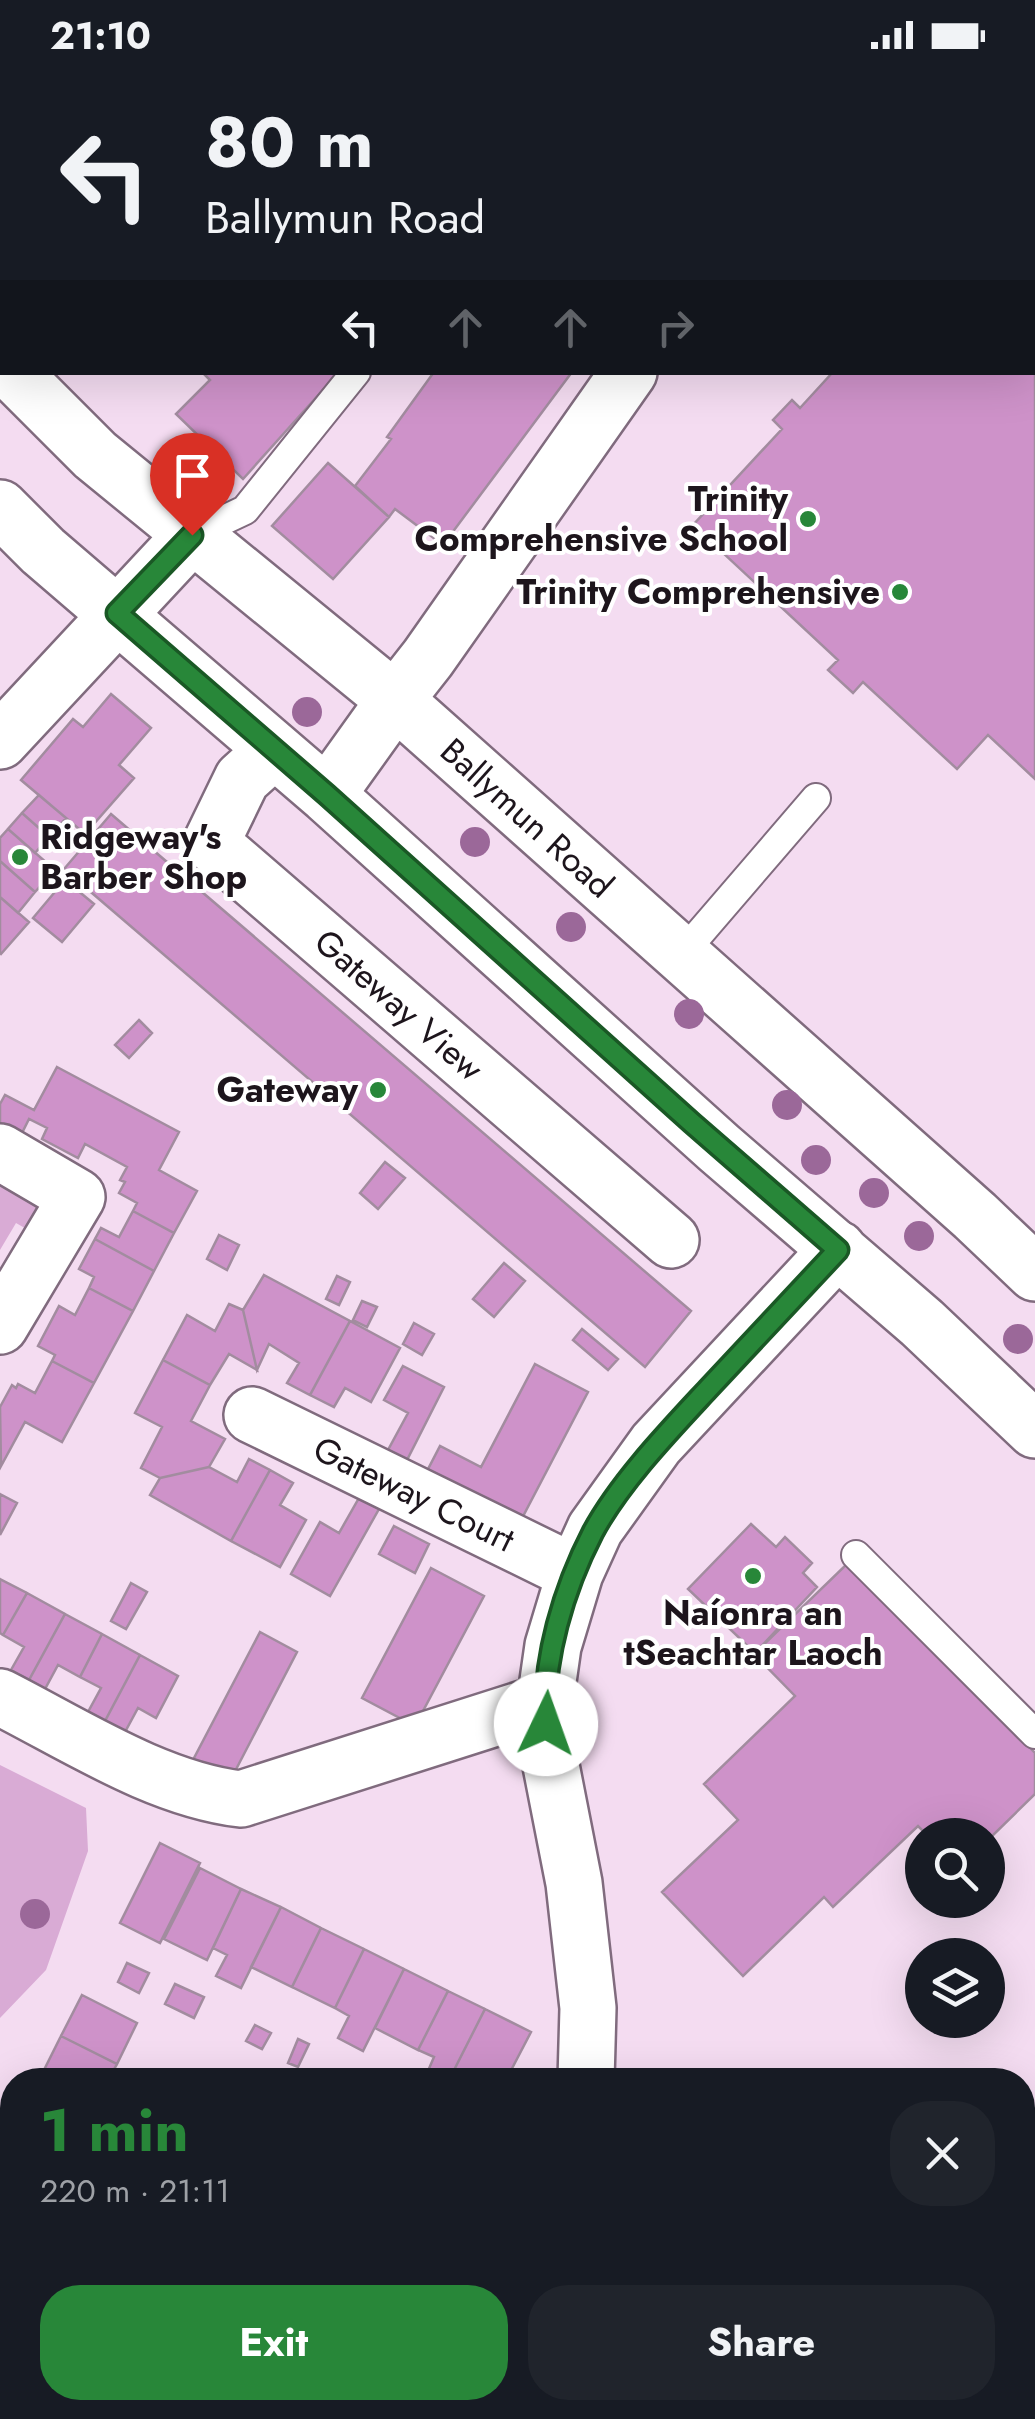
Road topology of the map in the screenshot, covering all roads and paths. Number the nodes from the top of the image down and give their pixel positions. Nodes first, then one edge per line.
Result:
1 (15, 375) edge
2 (354, 375) edge
3 (627, 375) edge
4 (0, 508) edge
5 (192, 535) junction
6 (117, 613) junction
7 (394, 700) junction
8 (0, 740) edge
9 (273, 751) junction
10 (327, 795) junction
11 (816, 798) dead end
12 (682, 955) junction
13 (0, 1152) edge
14 (671, 1240) dead end
15 (838, 1250) junction
16 (1035, 1273) edge
17 (0, 1326) edge
18 (252, 1415) dead end
19 (1035, 1430) edge
20 (856, 1555) dead end
21 (575, 1573) junction
22 (0, 1697) edge
23 (545, 1702) junction
24 (1035, 1734) edge
25 (586, 2068) edge

1 - 5 street, Ballymun Road
2 - 5 lane
3 - 7 street
4 - 6 street
5 - 6 street
5 - 7 street, Ballymun Road
6 - 8 street
6 - 9 street
7 - 10 street
7 - 12 street, Ballymun Road
9 - 10 street
9 - 14 street, Gateway View
10 - 15 street
11 - 12 lane
12 - 16 street, Ballymun Road
13 - 17 street
15 - 19 street
15 - 21 street
18 - 21 street, Gateway Court
20 - 24 lane
21 - 23 street
22 - 23 street
23 - 25 street

